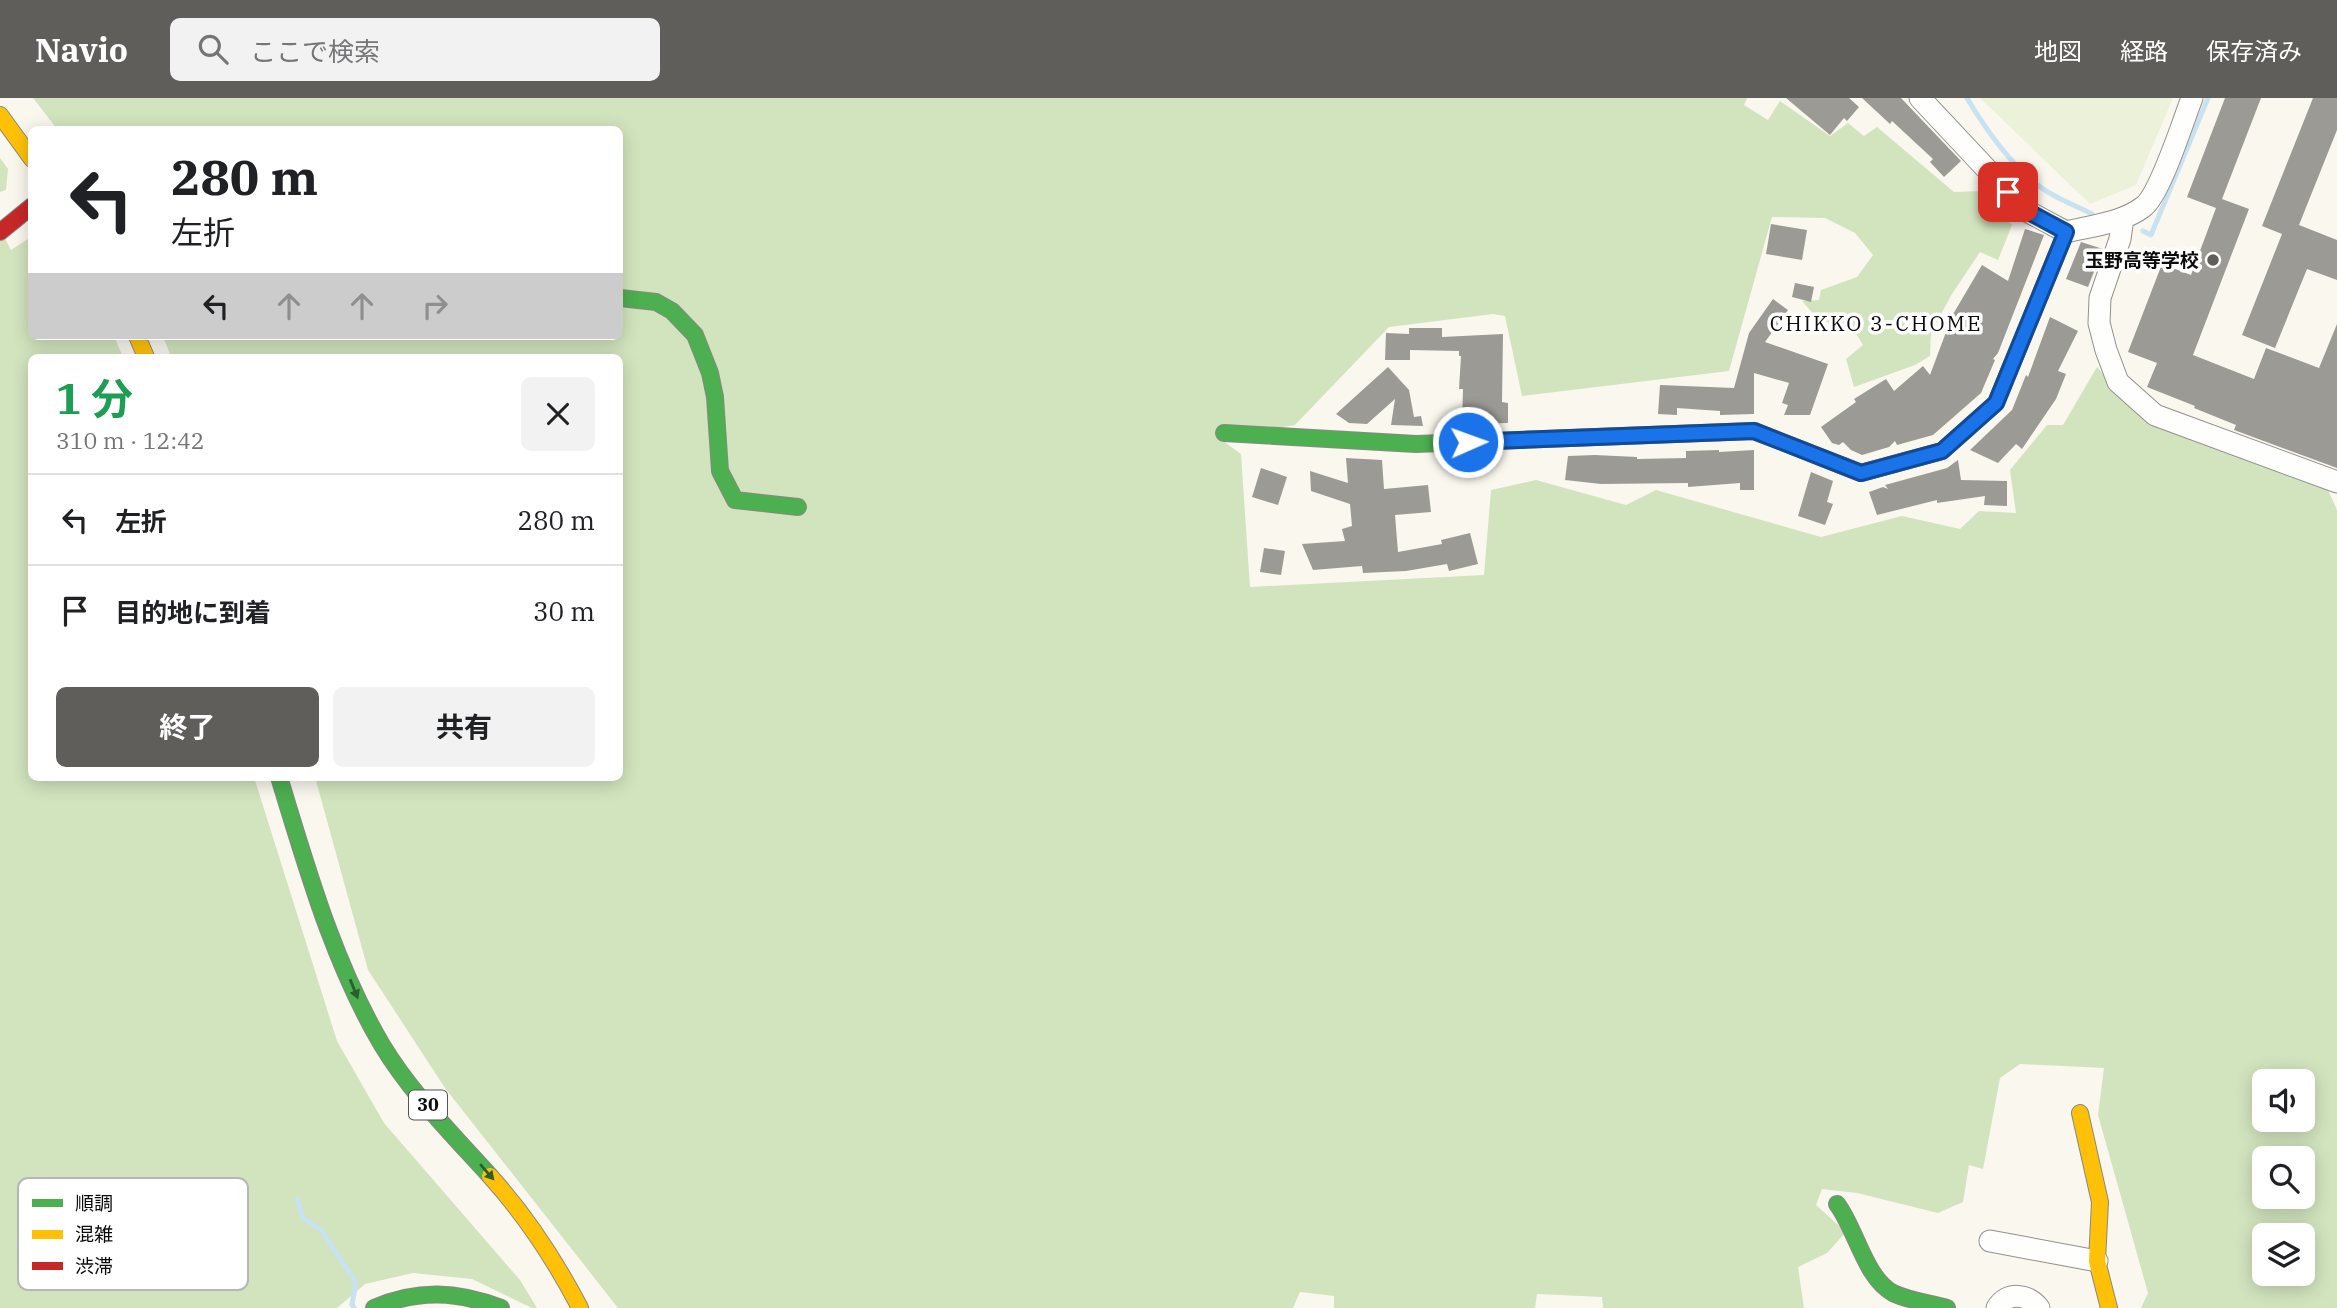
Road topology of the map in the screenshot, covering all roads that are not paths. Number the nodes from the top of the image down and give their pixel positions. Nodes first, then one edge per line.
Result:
1 (1920, 98) edge
2 (2192, 98) edge
3 (0, 115) edge
4 (28, 154) edge
5 (28, 209) edge
6 (2123, 218) junction
7 (0, 232) edge
8 (2066, 232) junction
9 (623, 298) edge
10 (1224, 433) dead end
11 (2337, 482) edge
12 (798, 507) dead end
13 (280, 781) edge
14 (311, 880) junction
15 (354, 1027) dead end
16 (2080, 1113) dead end
17 (1837, 1204) dead end
18 (1990, 1241) dead end
19 (2097, 1261) junction
20 (374, 1308) edge
21 (501, 1308) edge
22 (580, 1308) edge
23 (1947, 1308) edge
24 (1997, 1308) edge
25 (2039, 1308) edge
26 (2109, 1308) edge

1 - 8 street
2 - 6 street
3 - 4 main road
5 - 7 main road
6 - 8 street
6 - 11 street
8 - 10 main road
9 - 12 main road
13 - 14 main road, 30
14 - 15 main road, 30
14 -> 22 main road, 30
16 - 19 main road
17 - 23 main road
18 - 19 street
19 - 26 main road
20 - 21 main road
24 - 25 street

